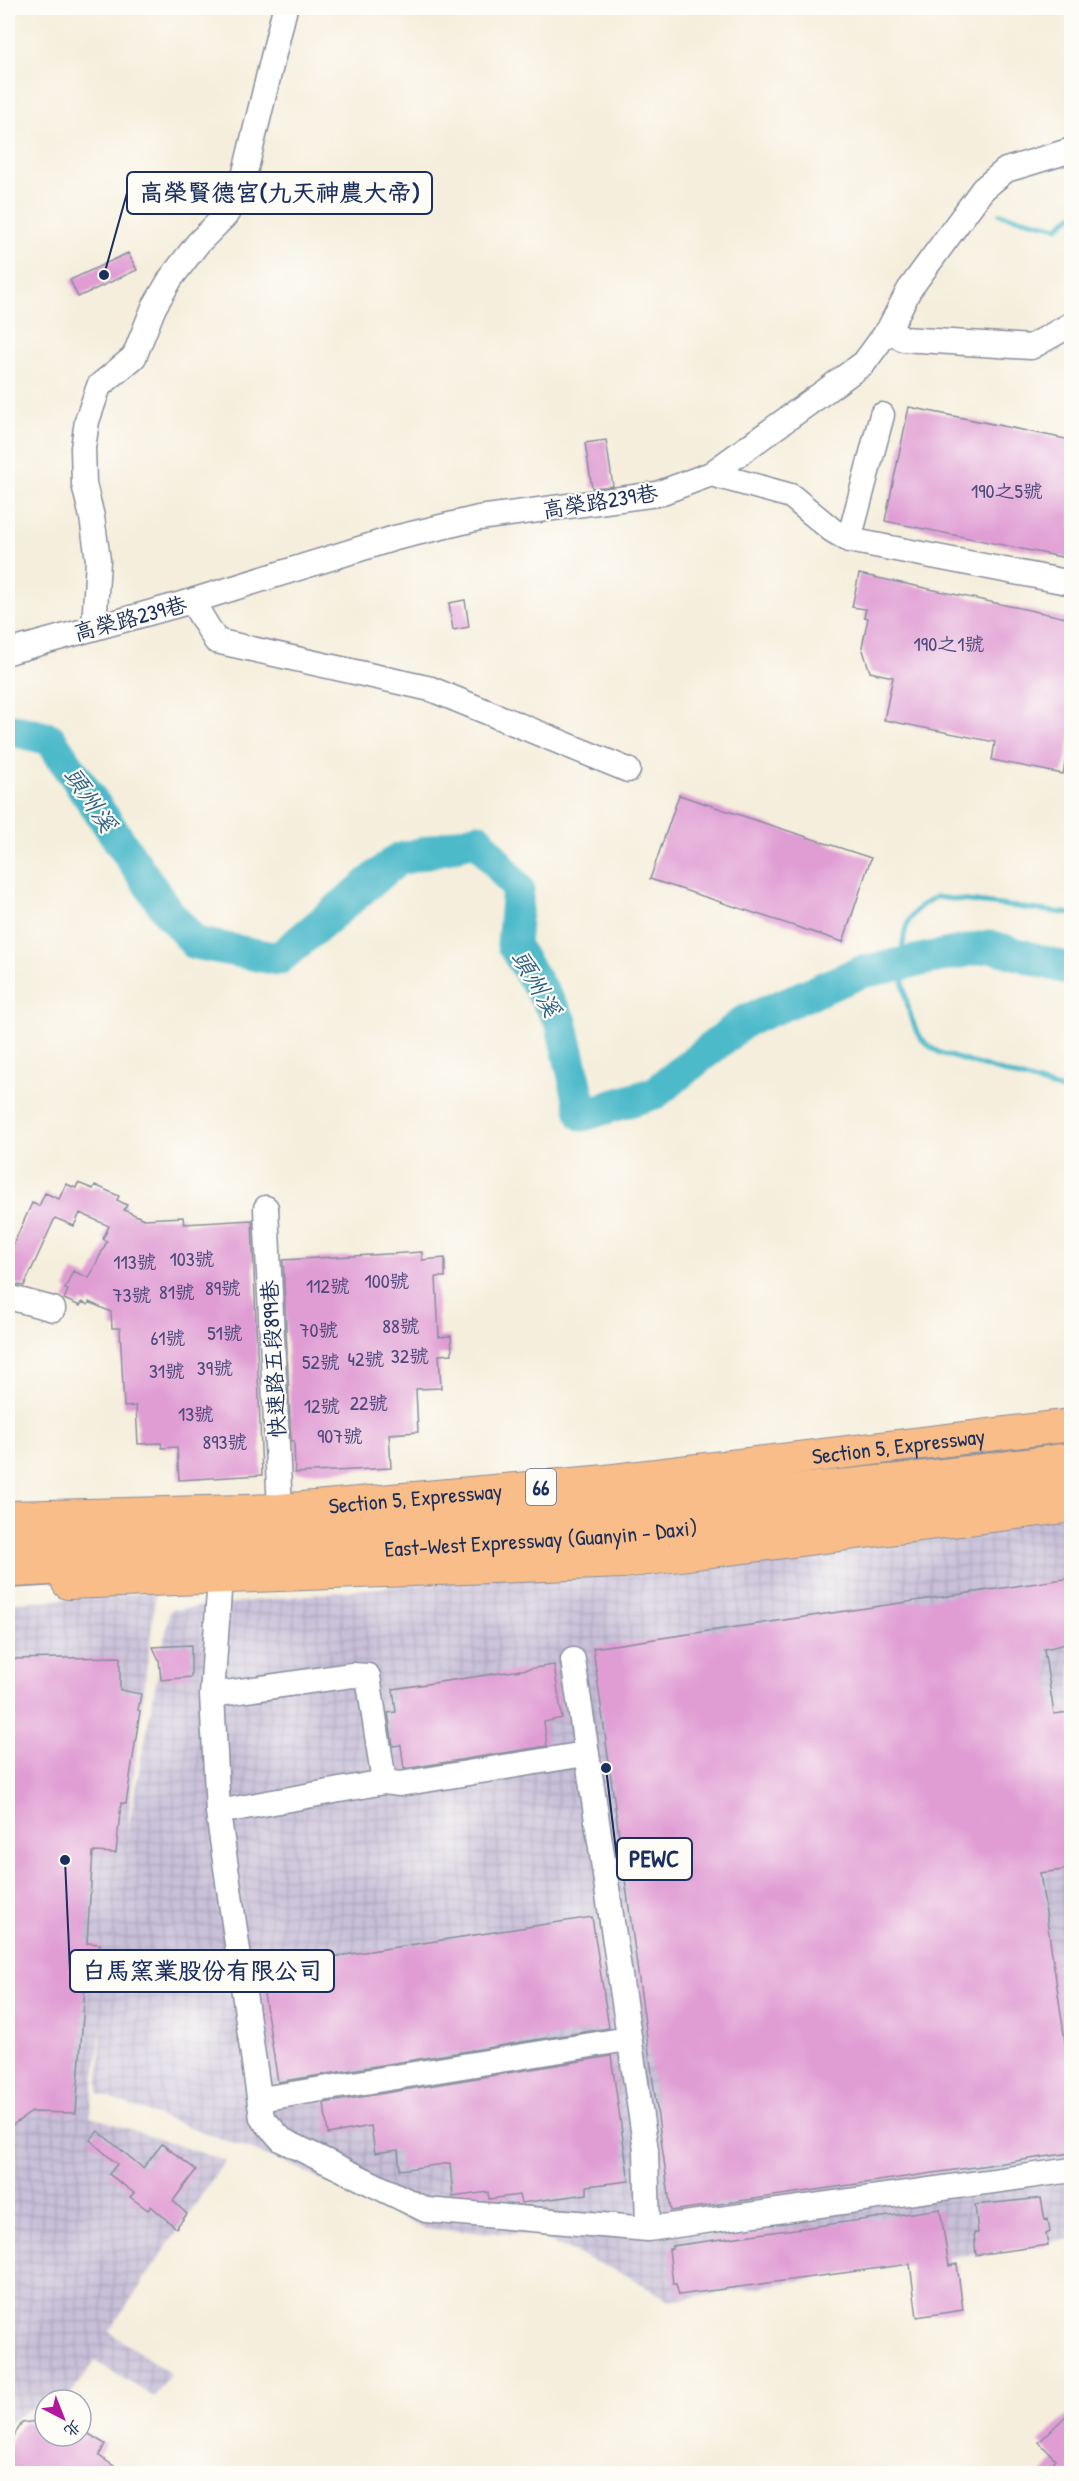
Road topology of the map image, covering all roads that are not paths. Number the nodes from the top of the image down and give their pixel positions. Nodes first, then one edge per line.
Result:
1 (285, 8) edge
2 (1071, 150) edge
3 (1071, 324) edge
4 (889, 329) junction
5 (882, 415) dead end
6 (711, 474) junction
7 (849, 540) junction
8 (1071, 583) edge
9 (192, 601) junction
10 (94, 627) junction
11 (8, 652) edge
12 (628, 770) dead end
13 (266, 1208) dead end
14 (8, 1297) edge
15 (53, 1309) dead end
16 (1071, 1425) edge
17 (1071, 1459) edge
18 (1071, 1485) edge
19 (1071, 1506) edge
20 (280, 1510) junction
21 (8, 1517) edge
22 (8, 1541) edge
23 (8, 1571) edge
24 (220, 1577) junction
25 (8, 1585) edge
26 (573, 1660) dead end
27 (212, 1695) junction
28 (585, 1754) junction
29 (384, 1782) junction
30 (218, 1812) junction
31 (628, 2039) junction
32 (261, 2099) junction
33 (1071, 2170) edge
34 (648, 2229) junction

1 - 10 street
2 - 4 street, 高榮路239巷
3 - 4 street
4 - 6 street, 高榮路239巷
5 - 7 street
6 - 7 street
6 - 9 street, 高榮路239巷
7 - 8 street
9 - 10 street, 高榮路239巷
9 - 12 street
10 - 11 street, 高榮路239巷
13 - 20 street, 快速路五段899巷
14 - 15 street
16 - 20 main road, Section 5, Expressway / 66
17 - 22 highway, East-West Expressway (Guanyin - Daxi) / 66
18 - 23 highway, East-West Expressway (Guanyin - Daxi)
19 - 24 main road
20 - 21 main road, Section 5, Expressway / 66
24 - 25 main road
24 - 27 street
26 - 28 street
27 - 29 street
27 - 30 street
28 - 29 street
28 - 31 street
29 - 30 street
30 - 32 street
31 - 32 street
31 - 34 street
32 - 34 street
33 - 34 street

